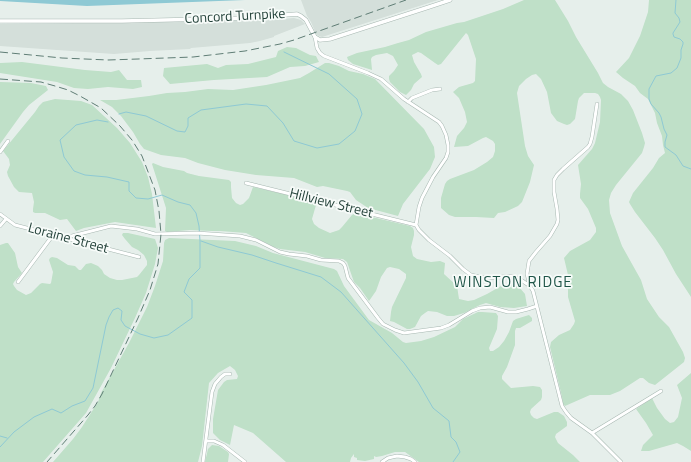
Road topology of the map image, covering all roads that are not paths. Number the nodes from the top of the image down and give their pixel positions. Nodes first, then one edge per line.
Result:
1 (450, 0) edge
2 (0, 21) edge
3 (314, 37) junction
4 (440, 89) dead end
5 (408, 102) junction
6 (597, 104) dead end
7 (8, 141) dead end
8 (0, 152) edge
9 (246, 183) dead end
10 (0, 214) edge
11 (6, 219) junction
12 (416, 225) junction
13 (0, 226) edge
14 (53, 235) junction
15 (64, 238) junction
16 (139, 257) dead end
17 (18, 282) dead end
18 (530, 286) junction
19 (536, 306) junction
20 (230, 374) dead end
21 (661, 391) dead end
22 (592, 433) junction
23 (206, 441) junction
24 (203, 462) edge
25 (245, 462) edge
26 (382, 462) edge
27 (415, 462) edge
28 (621, 462) edge

1 - 3 street
2 - 3 street, Concord Turnpike
3 - 5 street
4 - 5 street
5 - 12 street
6 - 18 street
7 - 8 street
9 - 12 street, Hillview Street
10 - 11 street, Loraine Street
11 - 13 street
11 - 14 street, Loraine Street
12 - 18 street
14 - 15 street, Loraine Street
14 - 17 street
15 - 16 street, Loraine Street
15 - 19 street
18 - 19 street
19 - 22 street
20 - 23 street
21 - 22 street
22 - 28 street
23 - 24 street
23 - 25 street
26 - 27 street

